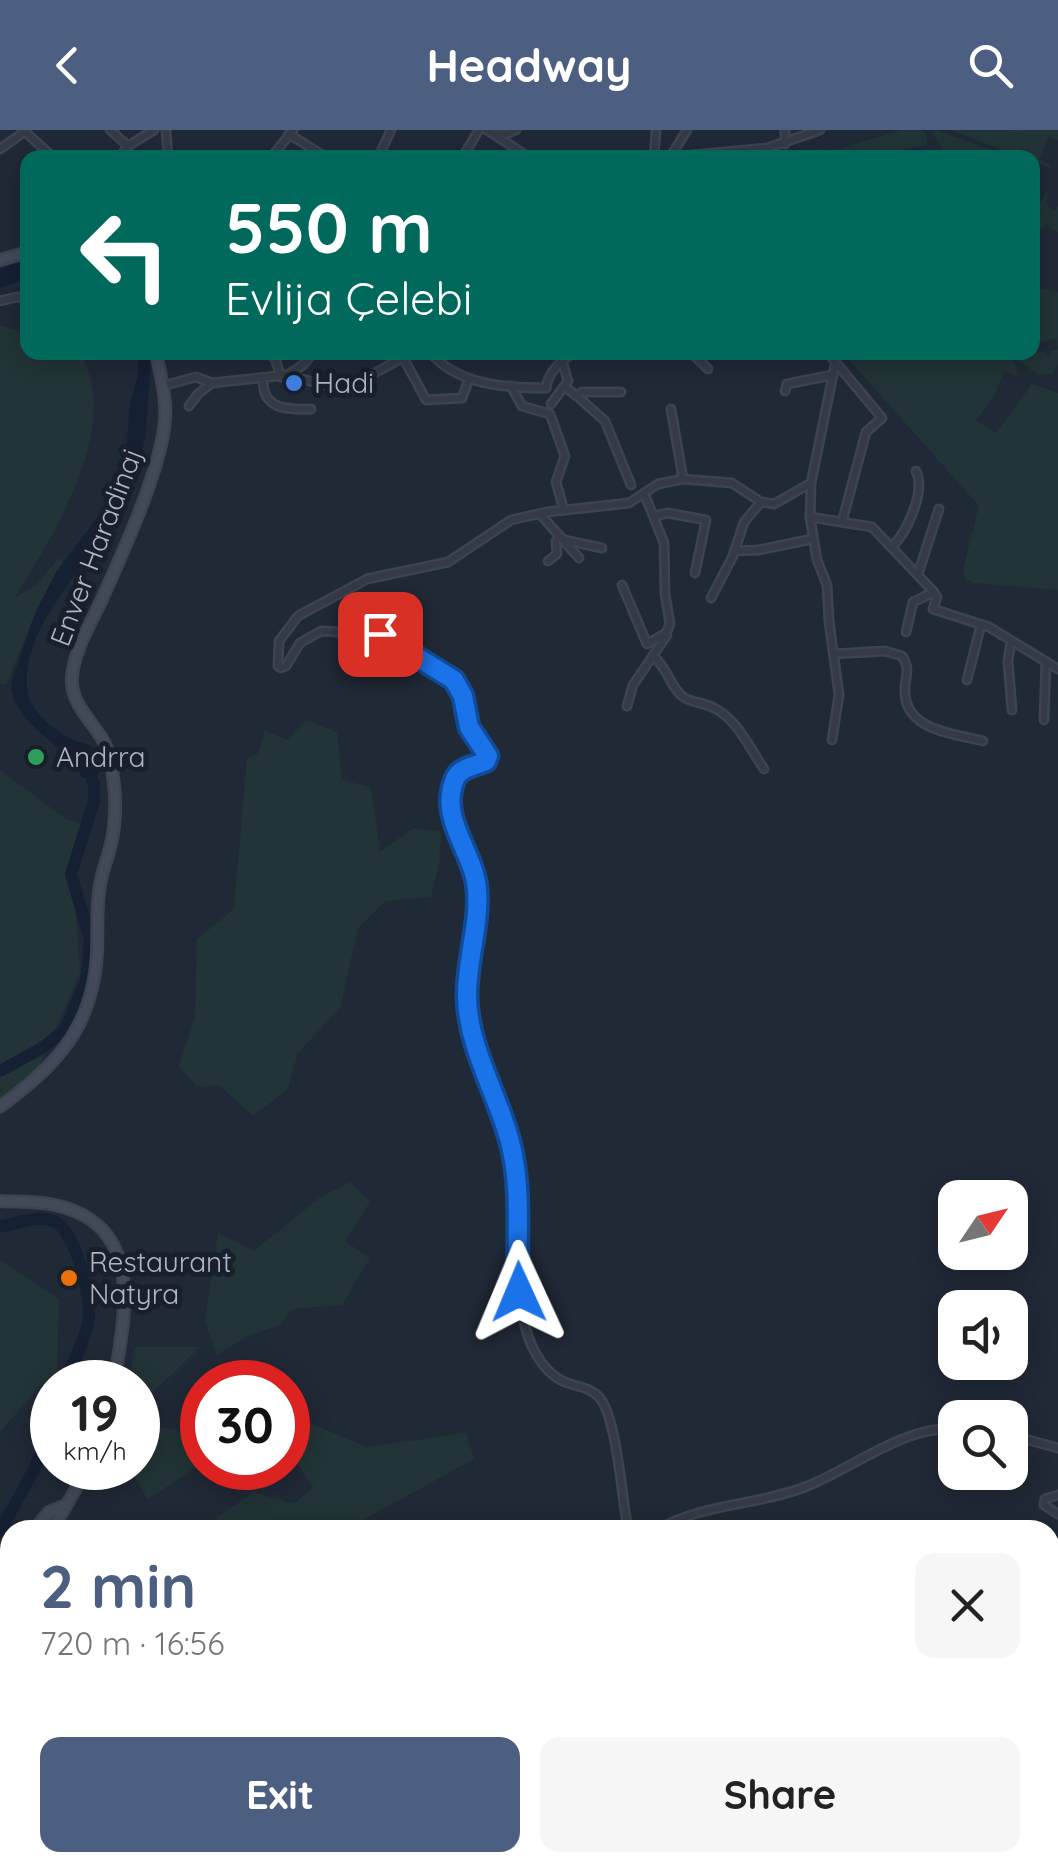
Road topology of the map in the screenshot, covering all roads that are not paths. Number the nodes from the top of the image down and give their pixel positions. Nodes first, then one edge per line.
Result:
1 (110, 130) edge
2 (154, 130) edge
3 (518, 130) edge
4 (785, 130) edge
5 (820, 130) edge
6 (25, 131) edge
7 (489, 131) edge
8 (291, 132) edge
9 (785, 144) junction
10 (128, 146) junction
11 (0, 149) edge
12 (45, 150) edge
13 (125, 150) edge
14 (316, 150) edge
15 (521, 150) joint
16 (760, 150) edge
17 (157, 360) edge
18 (277, 360) edge
19 (307, 360) edge
20 (402, 360) edge
21 (405, 360) edge
22 (437, 360) edge
23 (561, 360) edge
24 (564, 360) edge
25 (699, 360) edge
26 (832, 360) edge
27 (835, 365) junction
28 (708, 369) dead end
29 (832, 375) junction
30 (284, 376) junction
31 (263, 379) junction
32 (469, 379) junction
33 (212, 383) junction
34 (508, 385) junction
35 (162, 386) junction
36 (565, 387) junction
37 (546, 388) junction
38 (621, 392) dead end
39 (785, 392) dead end
40 (577, 396) junction
41 (551, 404) junction
42 (190, 406) dead end
43 (311, 409) dead end
44 (670, 410) dead end
45 (550, 414) junction
46 (916, 471) dead end
47 (683, 479) junction
48 (812, 483) junction
49 (631, 485) dead end
50 (644, 493) junction
51 (761, 502) junction
52 (939, 509) dead end
53 (564, 511) junction
54 (540, 514) junction
55 (654, 516) junction
56 (810, 518) junction
57 (842, 522) junction
58 (562, 538) junction
59 (812, 539) junction
60 (893, 546) junction
61 (602, 548) dead end
62 (734, 551) junction
63 (579, 558) dead end
64 (548, 561) dead end
65 (695, 573) dead end
66 (918, 574) junction
67 (622, 585) dead end
68 (934, 592) junction
69 (711, 598) dead end
70 (981, 625) junction
71 (670, 630) junction
72 (906, 632) dead end
73 (1011, 642) junction
74 (834, 654) junction
75 (654, 657) junction
76 (1046, 662) junction
77 (1058, 669) edge
78 (967, 680) dead end
79 (627, 706) dead end
80 (1012, 710) dead end
81 (1044, 720) dead end
82 (832, 740) dead end
83 (982, 741) dead end
84 (764, 768) dead end
85 (0, 1107) edge
86 (0, 1201) edge
87 (117, 1360) edge
88 (938, 1431) edge
89 (1028, 1440) edge
90 (1058, 1448) edge
91 (75, 1490) edge
92 (1058, 1495) edge
93 (66, 1504) junction
94 (1058, 1514) edge
95 (42, 1520) edge
96 (57, 1520) edge
97 (626, 1520) edge
98 (681, 1520) edge

1 - 10 street
2 - 10 street
3 - 7 street
3 - 15 street
4 - 9 street
5 - 9 street
6 - 11 street
6 - 12 street
7 - 15 street
8 - 14 street
9 - 16 street
10 - 13 street
17 - 35 main road, Enver Haradinaj
18 - 30 street
19 - 30 street
20 - 30 street
21 - 32 street
22 - 32 street
23 - 37 street
24 - 36 street
25 - 28 street
26 - 27 street
27 - 29 street
27 - 57 street
29 - 39 street
29 - 48 street
30 - 31 street
31 - 33 street
31 - 43 street
32 - 34 street
33 - 35 street
33 - 42 street
34 - 37 street
34 - 45 street
35 - 85 main road, Enver Haradinaj
36 - 40 street
36 - 41 street
37 - 41 street
38 - 40 street
40 - 49 street
41 - 45 street
44 - 47 street
45 - 53 street
46 - 60 street
47 - 50 street
47 - 51 street
48 - 51 street
48 - 56 street
50 - 53 street
50 - 55 street
51 - 62 street
52 - 66 street
53 - 54 street
54 - 58 street
54 - 97 street
55 - 65 street
55 - 71 street
56 - 57 street
56 - 59 street
57 - 60 street
58 - 61 street
58 - 63 street
58 - 64 street
59 - 62 street
59 - 74 street
60 - 66 street
62 - 69 street
66 - 68 street
67 - 71 street
68 - 70 street
68 - 72 street
70 - 73 street
70 - 78 street
71 - 75 street
73 - 76 street
73 - 80 street
74 - 82 street
74 - 83 street
75 - 79 street
75 - 84 street
76 - 77 street
76 - 81 street
86 - 87 main road
88 - 98 street
89 - 90 street
91 - 93 main road
92 - 94 street
93 - 95 main road
93 - 96 main road

